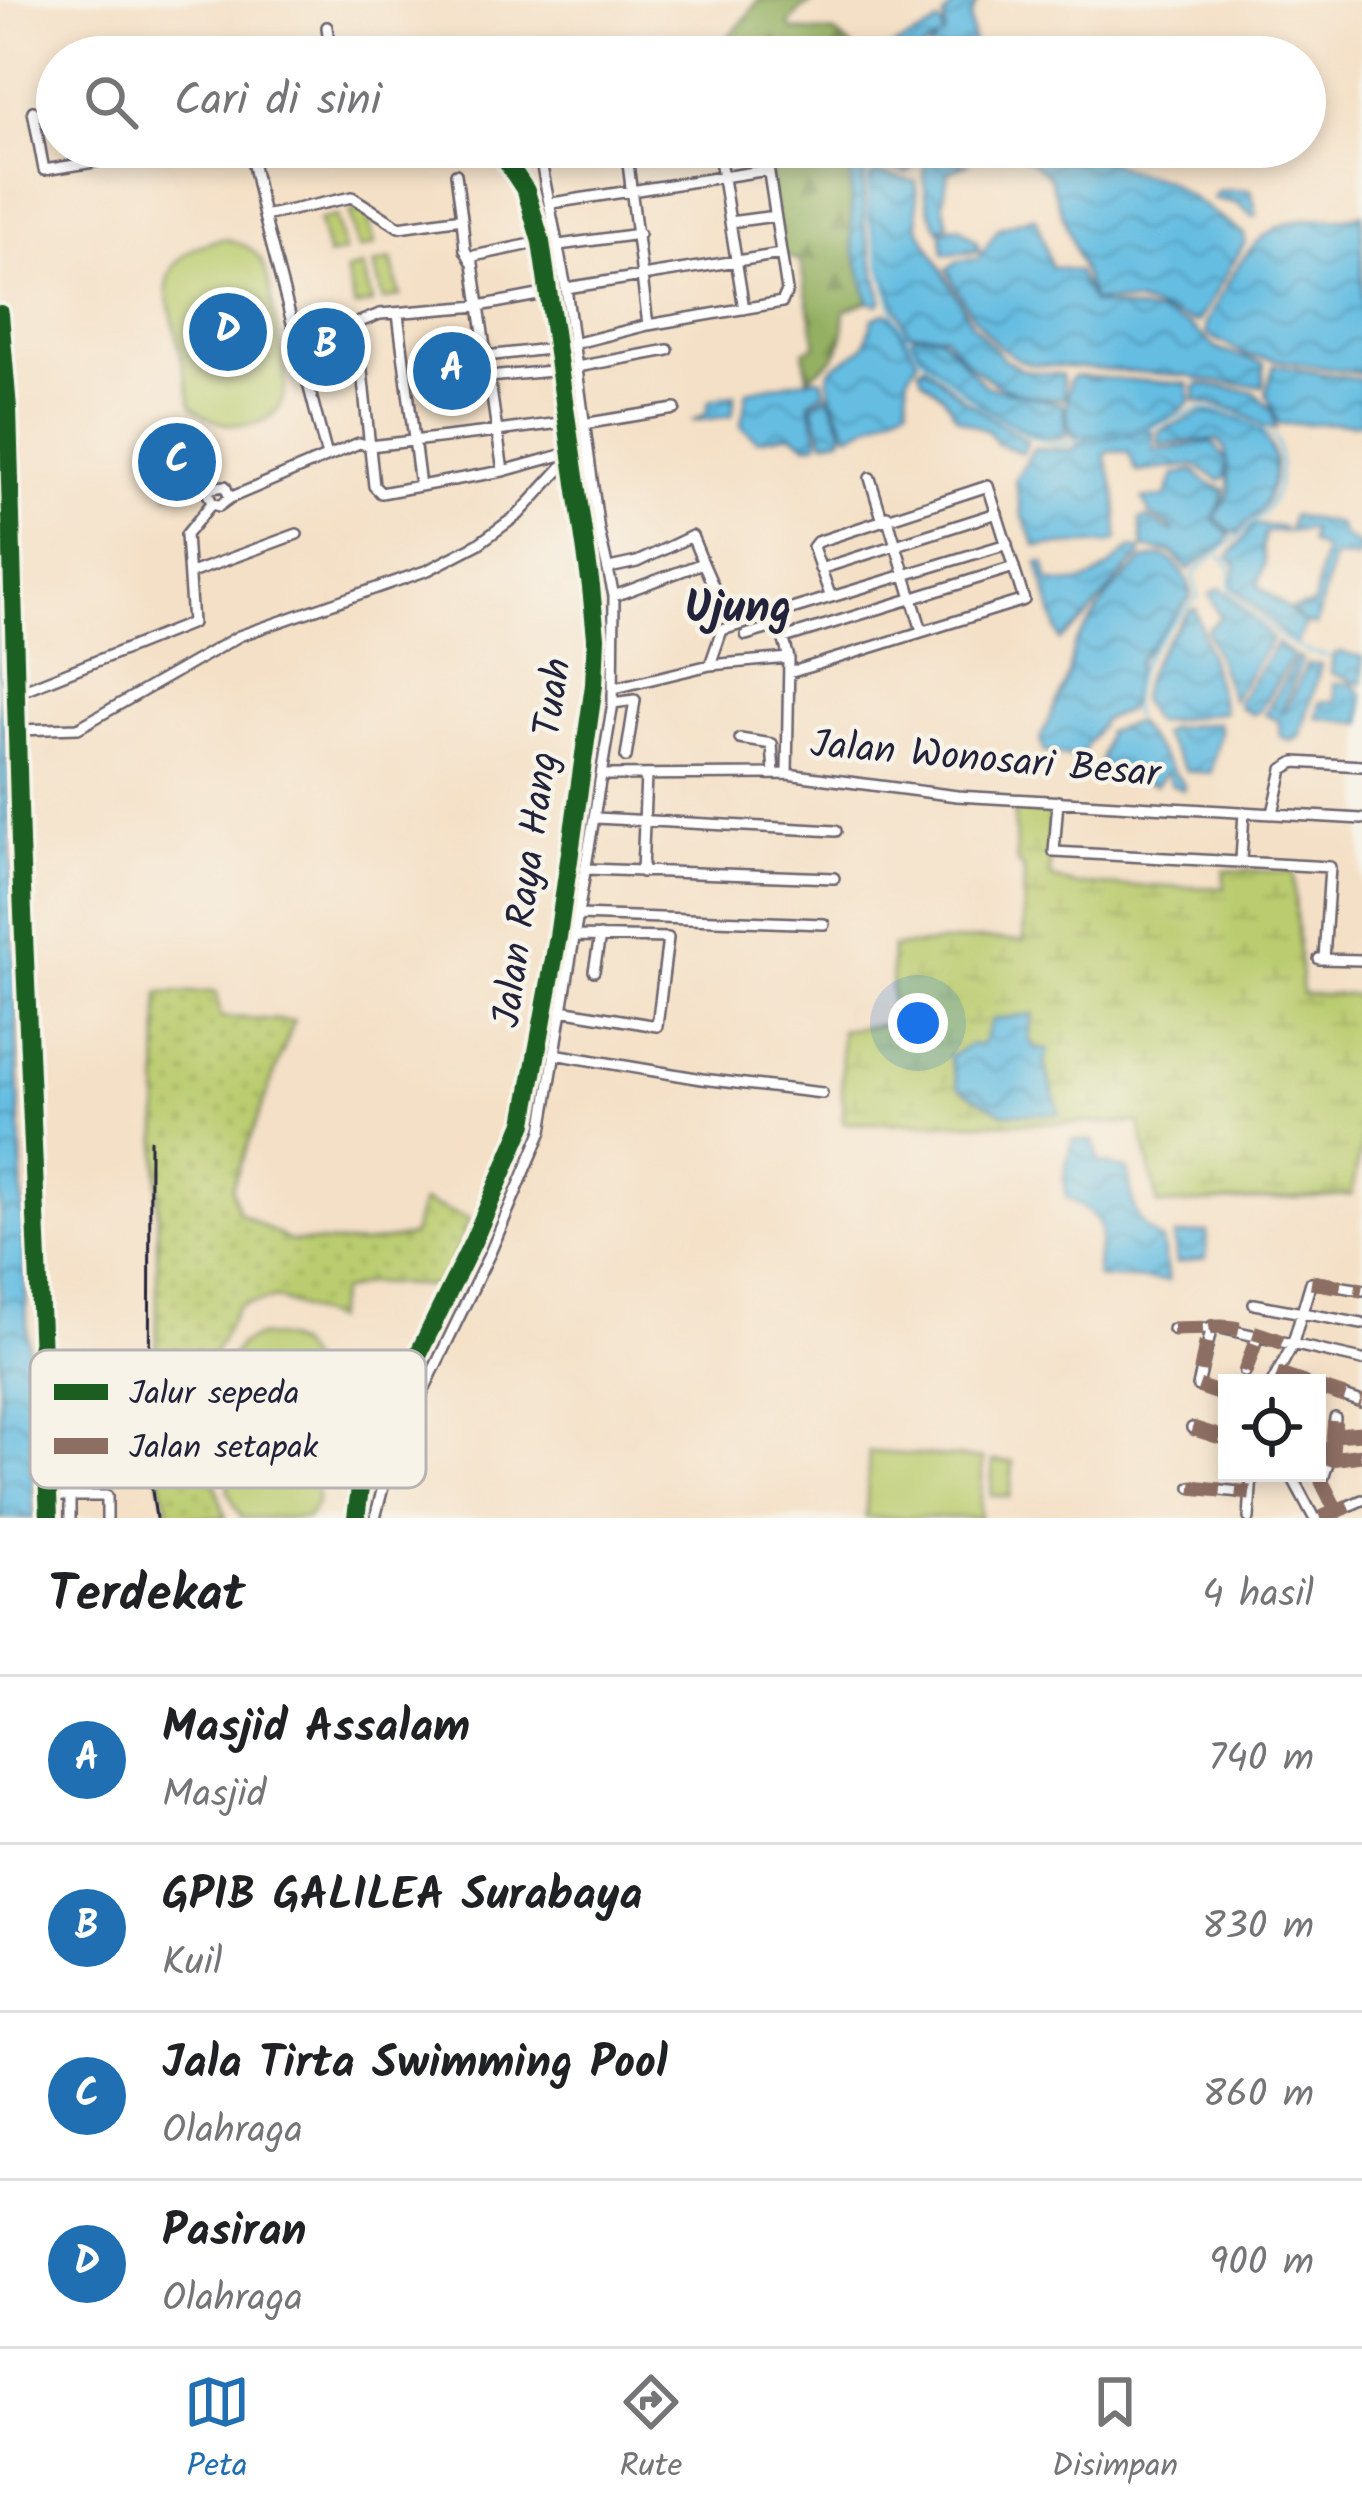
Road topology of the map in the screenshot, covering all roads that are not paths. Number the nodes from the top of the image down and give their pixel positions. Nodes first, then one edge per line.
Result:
1 (327, 27) dead end
2 (328, 36) edge
3 (33, 111) dead end
4 (36, 127) edge
5 (254, 168) edge
6 (511, 168) edge
7 (543, 168) edge
8 (628, 168) edge
9 (721, 168) edge
10 (768, 170) joint
11 (456, 174) dead end
12 (722, 177) junction
13 (634, 191) junction
14 (552, 203) junction
15 (264, 216) junction
16 (776, 216) junction
17 (461, 218) junction
18 (730, 222) junction
19 (639, 234) junction
20 (541, 242) junction
21 (559, 245) junction
22 (782, 254) junction
23 (469, 257) junction
24 (736, 263) junction
25 (643, 277) junction
26 (566, 288) junction
27 (549, 293) junction
28 (479, 305) junction
29 (744, 309) junction
30 (0, 314) edge
31 (398, 314) junction
32 (648, 325) junction
33 (573, 345) junction
34 (557, 348) junction
35 (668, 350) dead end
36 (486, 356) junction
37 (340, 365) dead end
38 (576, 368) junction
39 (561, 370) junction
40 (305, 375) junction
41 (489, 376) junction
42 (675, 409) dead end
43 (568, 422) junction
44 (583, 424) junction
45 (497, 431) junction
46 (414, 439) junction
47 (370, 446) junction
48 (572, 454) junction
49 (327, 456) junction
50 (503, 472) junction
51 (870, 478) dead end
52 (420, 486) junction
53 (230, 498) junction
54 (212, 503) junction
55 (997, 513) junction
56 (885, 517) junction
57 (297, 534) dead end
58 (1007, 544) junction
59 (896, 545) junction
60 (637, 562) junction
61 (703, 563) junction
62 (1014, 567) junction
63 (609, 568) junction
64 (820, 569) junction
65 (191, 573) junction
66 (904, 573) junction
67 (644, 584) junction
68 (715, 590) dead end
69 (614, 596) junction
70 (830, 596) junction
71 (913, 601) junction
72 (778, 620) junction
73 (922, 631) junction
74 (746, 635) dead end
75 (784, 638) junction
76 (789, 658) junction
77 (710, 665) junction
78 (789, 673) junction
79 (615, 688) junction
80 (16, 693) junction
81 (613, 704) junction
82 (17, 725) junction
83 (740, 739) dead end
84 (607, 747) junction
85 (1362, 766) edge
86 (774, 774) junction
87 (787, 774) junction
88 (603, 775) junction
89 (646, 775) junction
90 (1058, 801) junction
91 (1244, 812) junction
92 (1273, 814) junction
93 (596, 818) junction
94 (1362, 819) edge
95 (646, 820) junction
96 (836, 831) dead end
97 (1241, 860) junction
98 (587, 869) junction
99 (642, 872) junction
100 (835, 878) dead end
101 (579, 915) junction
102 (824, 924) dead end
103 (576, 936) junction
104 (600, 936) junction
105 (1362, 960) edge
106 (594, 971) dead end
107 (561, 1010) junction
108 (554, 1054) junction
109 (822, 1093) dead end
110 (1362, 1289) edge
111 (1254, 1304) dead end
112 (1304, 1313) junction
113 (1362, 1324) edge
114 (1211, 1327) junction
115 (1173, 1329) dead end
116 (1258, 1334) junction
117 (1292, 1346) junction
118 (39, 1350) edge
119 (420, 1350) edge
120 (1362, 1360) edge
121 (1245, 1372) dead end
122 (1277, 1374) edge
123 (426, 1385) edge
124 (1326, 1390) edge
125 (1218, 1393) edge
126 (1362, 1402) edge
127 (1335, 1418) dead end
128 (1192, 1428) dead end
129 (1362, 1433) edge
130 (1218, 1435) edge
131 (1334, 1435) junction
132 (1326, 1453) edge
133 (1331, 1455) junction
134 (1362, 1455) edge
135 (1251, 1482) edge
136 (1295, 1482) edge
137 (1191, 1487) dead end
138 (47, 1488) edge
139 (1250, 1493) junction
140 (47, 1496) junction
141 (70, 1497) junction
142 (1362, 1500) edge
143 (1336, 1510) junction
144 (356, 1513) edge
145 (375, 1514) edge
146 (49, 1518) edge
147 (70, 1518) edge
148 (107, 1518) edge
149 (1249, 1518) edge
150 (1317, 1518) edge

1 - 2 street
3 - 4 street
5 - 15 street
6 - 20 street, Jalan Raya Hang Tuah
7 - 14 street, Jalan Raya Hang Tuah
8 - 13 street
9 - 12 street
10 - 12 street
10 - 16 street
11 - 17 street
12 - 13 street
12 - 18 street
13 - 14 street
13 - 19 street
14 - 21 street, Jalan Raya Hang Tuah
15 - 17 street
15 - 40 street
16 - 18 street
16 - 22 street
17 - 23 street
18 - 24 street
19 - 21 street
19 - 25 street
20 - 23 street
20 - 27 street, Jalan Raya Hang Tuah
21 - 26 street, Jalan Raya Hang Tuah
22 - 24 street
22 - 29 street
23 - 28 street
24 - 25 street
24 - 29 street
25 - 26 street
25 - 32 street
26 - 33 street, Jalan Raya Hang Tuah
27 - 28 street
27 - 34 street, Jalan Raya Hang Tuah
28 - 31 street
28 - 36 street
29 - 32 street
30 - 80 street
31 - 46 street
31 - 47 street
32 - 33 street
33 - 34 street
33 - 38 street, Jalan Raya Hang Tuah
34 - 36 street
34 - 39 street, Jalan Raya Hang Tuah
35 - 38 street
36 - 41 street
37 - 40 street
38 - 39 street
38 - 44 street, Jalan Raya Hang Tuah
39 - 41 street
39 - 43 street, Jalan Raya Hang Tuah
40 - 49 street
41 - 45 street
42 - 44 street
43 - 45 street
43 - 48 street, Jalan Raya Hang Tuah
44 - 63 street, Jalan Raya Hang Tuah
45 - 46 street
45 - 50 street
46 - 47 street
46 - 52 street
47 - 49 street
47 - 52 street
48 - 50 street
48 - 82 street
48 - 119 street, Jalan Raya Hang Tuah
49 - 53 street
50 - 52 street
51 - 56 street
53 - 54 street
53 - 54 street
54 - 65 street
55 - 56 street
55 - 58 street
55 - 59 street
56 - 59 street
56 - 64 street
57 - 65 street
58 - 62 street
58 - 66 street
59 - 64 street
59 - 66 street
60 - 61 street
60 - 63 street
60 - 67 street
61 - 67 street
61 - 68 street
62 - 71 street
62 - 73 street
63 - 69 street, Jalan Raya Hang Tuah
64 - 70 street
65 - 80 street
66 - 70 street
66 - 71 street
67 - 69 street
69 - 79 street, Jalan Raya Hang Tuah
70 - 72 street
71 - 73 street
71 - 75 street
72 - 74 street
72 - 75 street
72 - 77 street
73 - 78 street
75 - 76 street
76 - 77 street
76 - 78 street
77 - 79 street
78 - 87 street
79 - 81 street, Jalan Raya Hang Tuah
80 - 82 street
81 - 84 street, Jalan Raya Hang Tuah
81 - 84 street
82 - 118 street
83 - 86 street
84 - 88 street, Jalan Raya Hang Tuah
85 - 92 street
86 - 87 street, Jalan Wonosari Besar
86 - 89 street, Jalan Wonosari Besar
87 - 90 street, Jalan Wonosari Besar
88 - 89 street, Jalan Wonosari Besar
88 - 93 street, Jalan Raya Hang Tuah
89 - 95 street
90 - 91 street, Jalan Wonosari Besar
90 - 97 street
91 - 92 street, Jalan Wonosari Besar
91 - 97 street
92 - 94 street, Jalan Wonosari Besar
93 - 95 street
93 - 98 street, Jalan Raya Hang Tuah
95 - 96 street
95 - 99 street
97 - 105 street
98 - 99 street
98 - 101 street, Jalan Raya Hang Tuah
99 - 100 street
101 - 102 street
101 - 103 street, Jalan Raya Hang Tuah
103 - 104 street
103 - 107 street, Jalan Raya Hang Tuah
104 - 106 street
104 - 107 street
107 - 108 street, Jalan Raya Hang Tuah
108 - 109 street
108 - 123 street, Jalan Raya Hang Tuah
110 - 112 street
111 - 112 street
112 - 113 street
112 - 117 street
114 - 115 street
114 - 116 street
114 - 125 street
116 - 117 street
116 - 121 street
117 - 120 street
117 - 122 street
124 - 126 street
127 - 131 street
128 - 130 street
129 - 131 street
131 - 133 street
132 - 133 street
133 - 134 street
133 - 143 street
135 - 139 street
136 - 150 street
137 - 139 street
138 - 140 street
139 - 149 street
140 - 141 street
140 - 146 street
141 - 147 street
141 - 148 street
142 - 143 street
143 - 150 street
144 - 145 street

